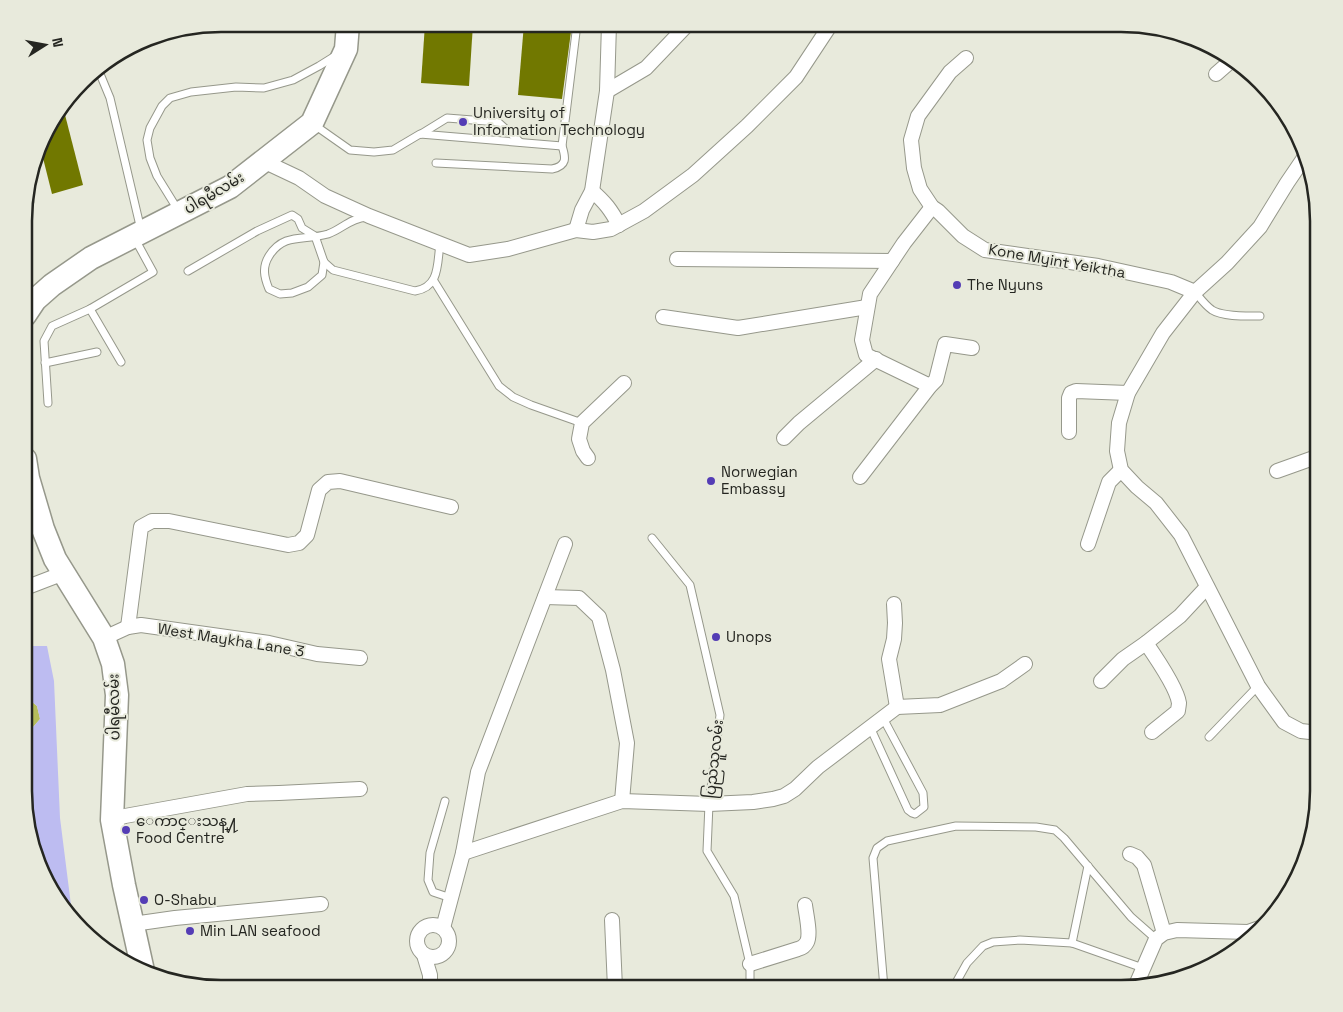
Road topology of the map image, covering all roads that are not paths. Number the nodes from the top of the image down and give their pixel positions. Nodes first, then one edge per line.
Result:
1 (347, 32) edge
2 (576, 32) edge
3 (608, 32) edge
4 (680, 32) edge
5 (826, 32) edge
6 (346, 49) junction
7 (966, 58) dead end
8 (1227, 65) edge
9 (1216, 74) dead end
10 (101, 77) edge
11 (607, 91) junction
12 (312, 123) junction
13 (420, 134) junction
14 (520, 142) junction
15 (562, 146) junction
16 (263, 161) junction
17 (436, 163) dead end
18 (1301, 163) edge
19 (592, 191) junction
20 (932, 207) junction
21 (179, 213) junction
22 (369, 216) junction
23 (619, 225) junction
24 (576, 230) junction
25 (138, 234) junction
26 (315, 236) junction
27 (440, 244) junction
28 (677, 259) dead end
29 (892, 261) junction
30 (324, 262) junction
31 (188, 272) dead end
32 (434, 281) junction
33 (1195, 292) junction
34 (33, 303) edge
35 (867, 307) junction
36 (90, 309) junction
37 (1260, 316) dead end
38 (664, 317) dead end
39 (972, 348) dead end
40 (97, 352) dead end
41 (871, 357) junction
42 (45, 362) junction
43 (121, 362) dead end
44 (624, 383) dead end
45 (930, 386) junction
46 (1128, 393) junction
47 (48, 403) dead end
48 (582, 423) junction
49 (1069, 432) dead end
50 (784, 438) dead end
51 (588, 458) dead end
52 (1310, 459) edge
53 (1121, 470) junction
54 (1277, 471) dead end
55 (860, 478) dead end
56 (33, 495) edge
57 (451, 507) dead end
58 (652, 538) dead end
59 (565, 544) dead end
60 (1088, 544) dead end
61 (64, 573) junction
62 (33, 585) edge
63 (1207, 587) junction
64 (545, 597) junction
65 (894, 604) dead end
66 (128, 627) junction
67 (104, 638) junction
68 (1146, 643) junction
69 (360, 658) dead end
70 (1025, 664) dead end
71 (1101, 681) dead end
72 (1258, 686) junction
73 (897, 707) junction
74 (883, 718) junction
75 (870, 727) junction
76 (1152, 732) dead end
77 (1310, 732) edge
78 (1209, 737) dead end
79 (360, 788) dead end
80 (445, 801) dead end
81 (622, 802) junction
82 (709, 804) junction
83 (112, 820) junction
84 (463, 853) junction
85 (1130, 854) dead end
86 (1088, 866) junction
87 (451, 898) junction
88 (321, 904) dead end
89 (805, 905) dead end
90 (612, 920) dead end
91 (133, 924) junction
92 (443, 928) junction
93 (1246, 932) edge
94 (1160, 936) junction
95 (1072, 942) junction
96 (424, 955) junction
97 (141, 961) edge
98 (750, 964) junction
99 (1143, 968) junction
100 (1139, 979) edge
101 (430, 980) edge
102 (615, 980) edge
103 (750, 980) edge
104 (883, 980) edge
105 (957, 980) edge

1 - 6 main road, ပါရမီလမ်း
2 - 15 lane
3 - 11 street
4 - 11 street
5 - 23 street
6 - 12 main road, ပါရမီလမ်း
6 - 21 lane
7 - 20 street, Kone Myint Yeiktha
8 - 9 street
10 - 25 lane
11 - 19 street
12 - 13 lane
12 - 16 main road, ပါရမီလမ်း
13 - 14 lane
13 - 14 lane
14 - 15 lane
15 - 17 lane
16 - 21 main road, ပါရမီလမ်း
16 - 22 street
18 - 33 street
19 - 23 street
19 - 24 street
20 - 29 street
20 - 33 street, Kone Myint Yeiktha
21 - 25 main road, ပါရမီလမ်း
22 - 26 lane
22 - 27 street
23 - 24 street
24 - 27 street
25 - 34 main road, ပါရမီလမ်း
25 - 36 lane
26 - 30 lane
26 - 30 lane
26 - 31 lane
27 - 32 lane
28 - 29 street
29 - 35 street
30 - 32 lane
32 - 48 lane
33 - 37 lane
33 - 46 street
35 - 38 street
35 - 41 street
36 - 42 lane
36 - 43 lane
39 - 45 street
40 - 42 lane
41 - 45 street
41 - 50 street
42 - 47 lane
44 - 48 street
45 - 55 street
46 - 49 street
46 - 53 street
48 - 51 street
52 - 54 street
53 - 60 street
53 - 63 street
56 - 61 main road, ပါရမီလမ်း
57 - 66 street
58 - 82 lane, ပြည်သူလမ်း
59 - 64 street
61 - 62 street
61 - 67 main road, ပါရမီလမ်း
63 - 68 street
63 - 72 street
64 - 81 street
64 - 84 street
65 - 73 street
66 - 67 street, West Maykha Lane 3
66 - 69 street, West Maykha Lane 3
67 - 83 main road, ပါရမီလမ်း
68 - 71 street
68 - 76 street
70 - 73 street
72 - 77 street
72 - 78 lane
73 - 74 street
74 - 75 street
74 - 75 lane
75 - 82 street
79 - 83 street
80 - 87 lane
81 - 82 street
81 - 84 street
82 - 98 lane, ပြည်သူလမ်း
83 - 91 main road, ပါရမီလမ်း
84 - 87 street
85 - 94 street
86 - 94 lane
86 - 95 lane
86 - 104 lane
87 - 92 street
88 - 91 street
89 - 98 street
90 - 102 street
91 - 97 main road, ပါရမီလမ်း
92 - 96 street
92 - 96 street
93 - 94 street
94 - 99 street
95 - 99 lane
95 - 105 lane
96 - 101 street
98 - 103 lane, ပြည်သူလမ်း
99 - 100 street

